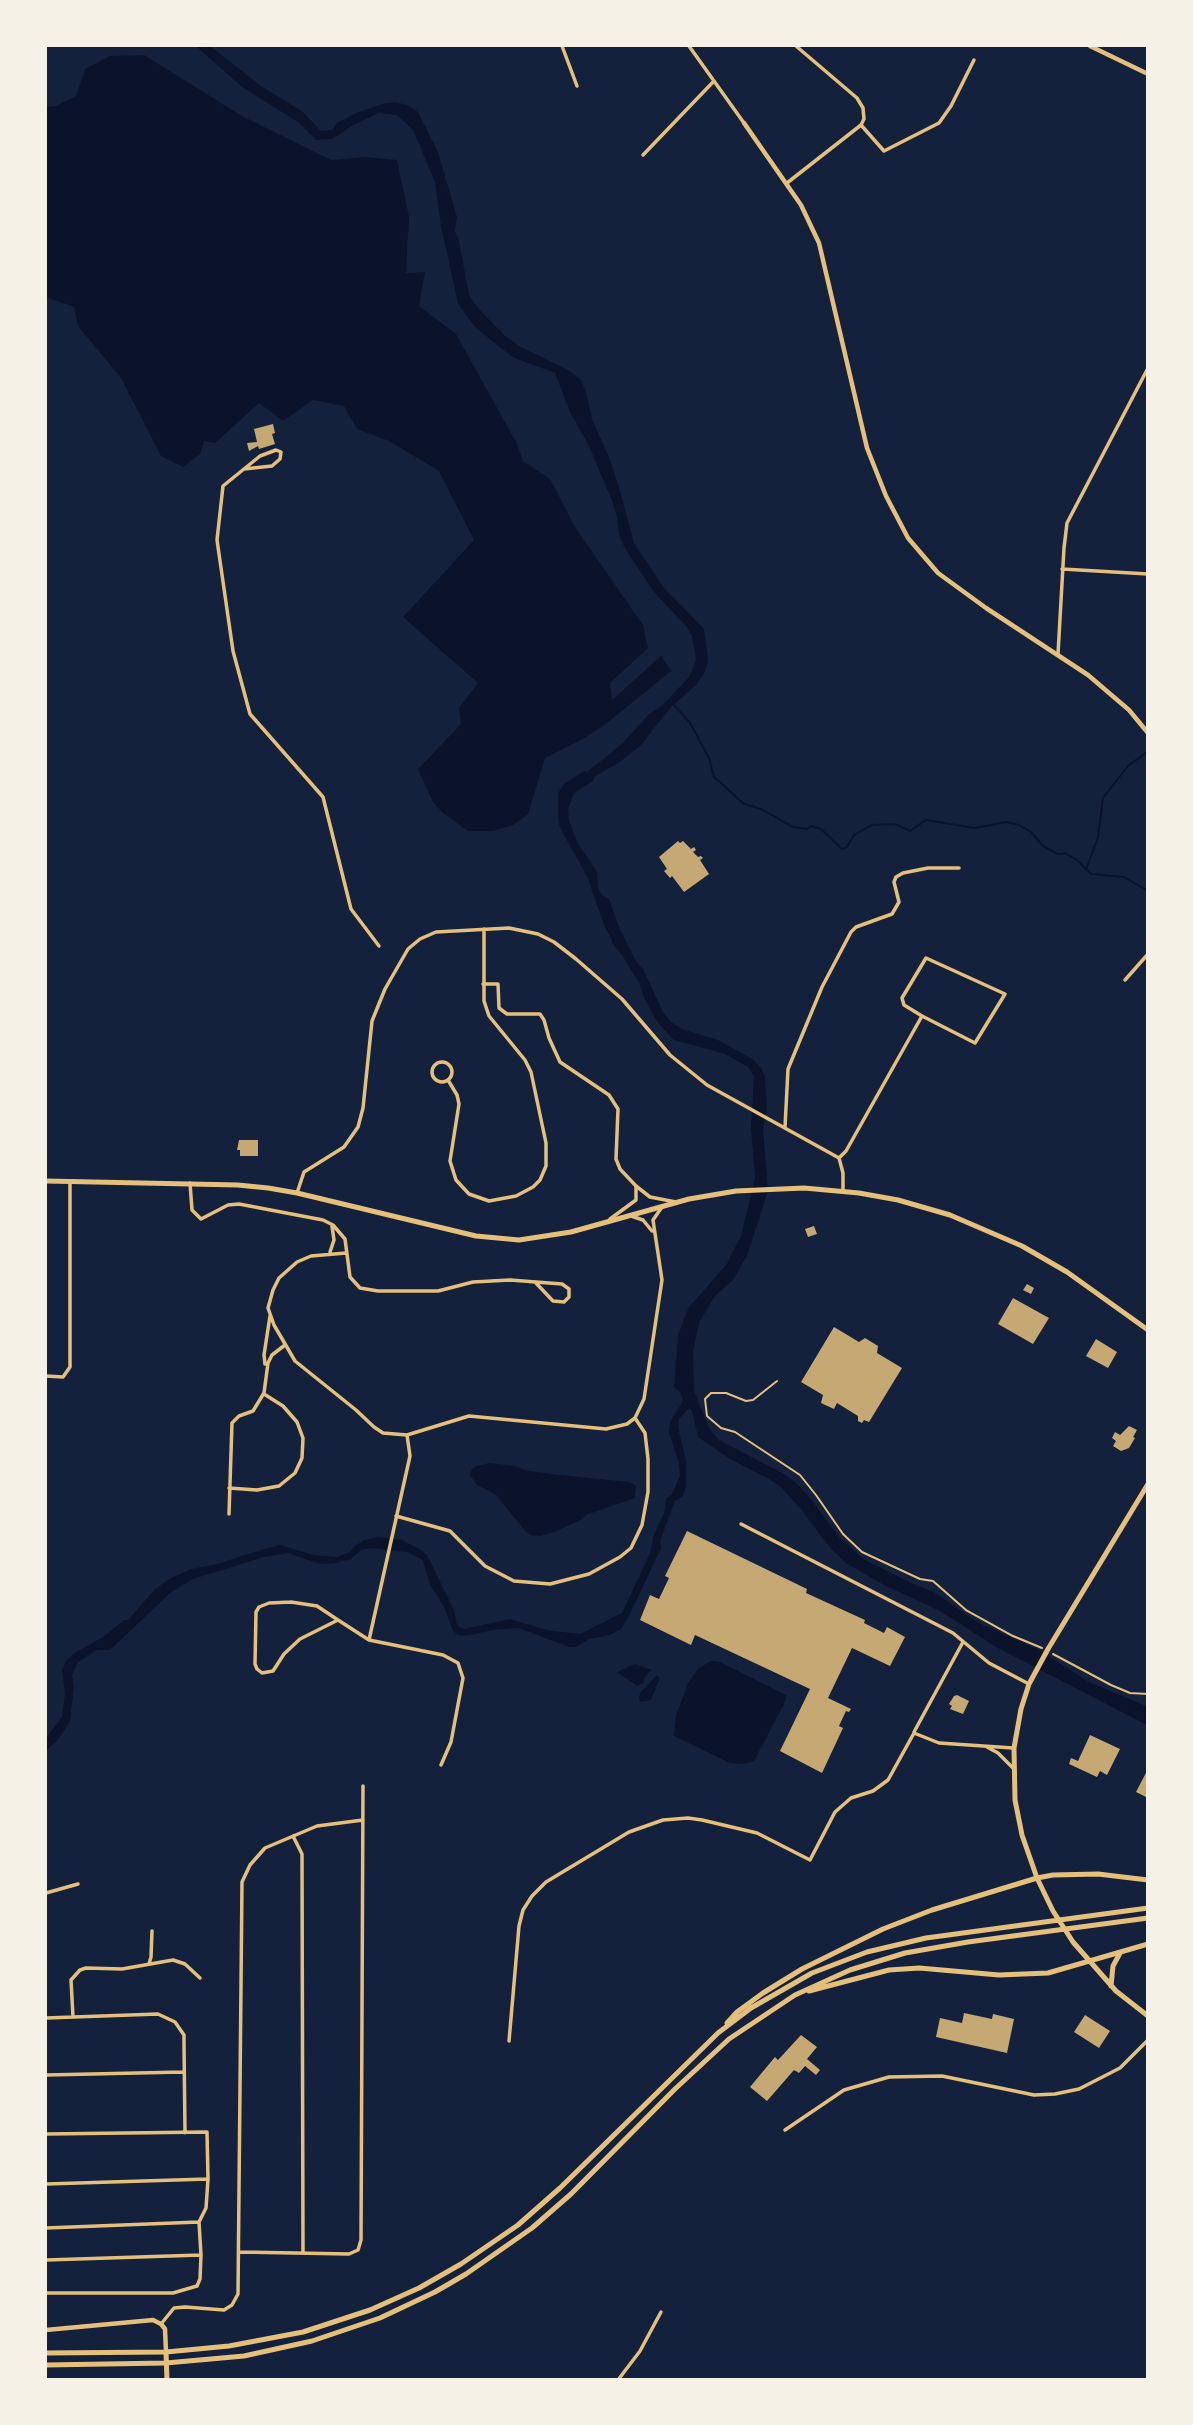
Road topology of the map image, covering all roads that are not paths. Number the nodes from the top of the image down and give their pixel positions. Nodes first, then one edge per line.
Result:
1 (562, 46) edge
2 (689, 46) edge
3 (796, 46) edge
4 (1090, 46) edge
5 (974, 60) dead end
6 (1147, 74) edge
7 (714, 81) junction
8 (577, 86) dead end
9 (744, 123) joint
10 (861, 125) junction
11 (643, 155) dead end
12 (787, 183) junction
13 (1147, 368) edge
14 (244, 469) junction
15 (1062, 569) junction
16 (1147, 574) edge
17 (1058, 654) junction
18 (1147, 733) edge
19 (959, 868) dead end
20 (484, 929) junction
21 (379, 946) dead end
22 (1147, 954) edge
23 (1125, 980) dead end
24 (483, 984) junction
25 (922, 1016) junction
26 (448, 1080) junction
27 (785, 1126) junction
28 (839, 1158) junction
29 (46, 1181) edge
30 (70, 1183) junction
31 (190, 1183) junction
32 (636, 1186) junction
33 (843, 1191) junction
34 (297, 1193) junction
35 (677, 1202) junction
36 (664, 1206) junction
37 (629, 1215) junction
38 (607, 1221) junction
39 (331, 1224) junction
40 (654, 1233) junction
41 (330, 1253) junction
42 (346, 1253) junction
43 (535, 1282) junction
44 (270, 1314) junction
45 (1147, 1330) edge
46 (285, 1345) junction
47 (266, 1369) junction
48 (46, 1376) edge
49 (264, 1393) junction
50 (635, 1418) junction
51 (407, 1435) junction
52 (1147, 1484) edge
53 (229, 1488) junction
54 (229, 1514) dead end
55 (396, 1516) junction
56 (741, 1524) dead end
57 (338, 1620) junction
58 (369, 1640) junction
59 (963, 1642) junction
60 (1029, 1684) junction
61 (914, 1733) junction
62 (985, 1746) junction
63 (1014, 1748) junction
64 (441, 1765) dead end
65 (1013, 1768) junction
66 (363, 1786) dead end
67 (363, 1820) junction
68 (293, 1836) junction
69 (1037, 1878) junction
70 (1147, 1880) edge
71 (79, 1884) dead end
72 (46, 1893) edge
73 (1147, 1908) edge
74 (1147, 1918) edge
75 (152, 1931) dead end
76 (1147, 1944) edge
77 (1122, 1951) junction
78 (1089, 1962) junction
79 (149, 1964) junction
80 (200, 1978) dead end
81 (1111, 1986) junction
82 (795, 1995) junction
83 (1147, 2016) edge
84 (46, 2018) edge
85 (73, 2018) junction
86 (718, 2033) junction
87 (509, 2040) dead end
88 (1147, 2040) edge
89 (184, 2072) junction
90 (46, 2075) edge
91 (785, 2130) dead end
92 (185, 2133) junction
93 (46, 2134) edge
94 (208, 2179) junction
95 (46, 2184) edge
96 (199, 2222) junction
97 (46, 2228) edge
98 (240, 2252) junction
99 (303, 2252) junction
100 (201, 2255) junction
101 (46, 2260) edge
102 (46, 2293) edge
103 (662, 2312) dead end
104 (161, 2324) junction
105 (46, 2330) edge
106 (166, 2352) junction
107 (46, 2353) edge
108 (166, 2363) junction
109 (46, 2365) edge
110 (167, 2379) edge
111 (618, 2379) edge

1 - 8 street
2 - 7 street
3 - 10 street
4 - 6 street
5 - 10 street
7 - 9 street
7 - 11 street
9 - 12 street
10 - 12 street
12 - 17 street
13 - 15 street
14 - 14 street
14 - 21 street
15 - 16 street
15 - 17 street
17 - 18 street
19 - 27 street
20 - 24 street
20 - 27 street
20 - 34 street
22 - 23 street
24 - 26 street
24 - 32 street
25 - 25 street
25 - 28 street
26 - 26 street
27 - 28 street
28 - 33 street
29 - 30 main road
30 - 31 main road
30 - 48 street
31 - 34 main road
31 - 39 street
32 - 35 street
32 - 38 street
33 - 35 main road
33 - 45 main road
34 - 38 main road
35 - 36 main road
36 - 37 main road
36 - 40 street
37 - 38 main road
37 - 40 street
39 - 41 street
39 - 42 street
40 - 50 street
41 - 42 street
41 - 44 street
42 - 43 street
43 - 43 street
44 - 46 street
44 - 47 street
46 - 47 street
46 - 51 street
47 - 49 street
49 - 53 street
49 - 53 street
50 - 51 street
50 - 55 street
51 - 55 street
52 - 60 main road
53 - 54 street
55 - 58 street
56 - 59 street
57 - 57 street
57 - 58 street
58 - 64 street
59 - 60 street
59 - 61 street
60 - 63 main road
61 - 62 street
61 - 87 street
62 - 63 street
62 - 65 street
63 - 65 main road
65 - 69 main road
66 - 67 street
67 - 68 street
67 - 99 street
68 - 98 street
68 - 99 street
69 - 70 main road
69 - 78 main road
69 - 86 main road
71 - 72 street
73 - 86 main road
74 - 82 main road
75 - 79 street
76 - 77 main road
77 - 78 main road
77 - 81 main road
78 - 81 main road
78 - 82 main road
79 - 80 street
79 - 85 street
81 - 83 main road
82 - 108 main road
84 - 85 street
85 - 89 street
86 - 106 main road
88 - 91 street
89 - 90 street
89 - 92 street
92 - 93 street
92 - 94 street
94 - 95 street
94 - 96 street
96 - 97 street
96 - 100 street
98 - 99 street
98 - 104 street
100 - 101 street
100 - 102 street
103 - 111 street
104 - 105 street
104 - 106 street
106 - 107 main road
106 - 108 main road
108 - 109 main road
108 - 110 main road

